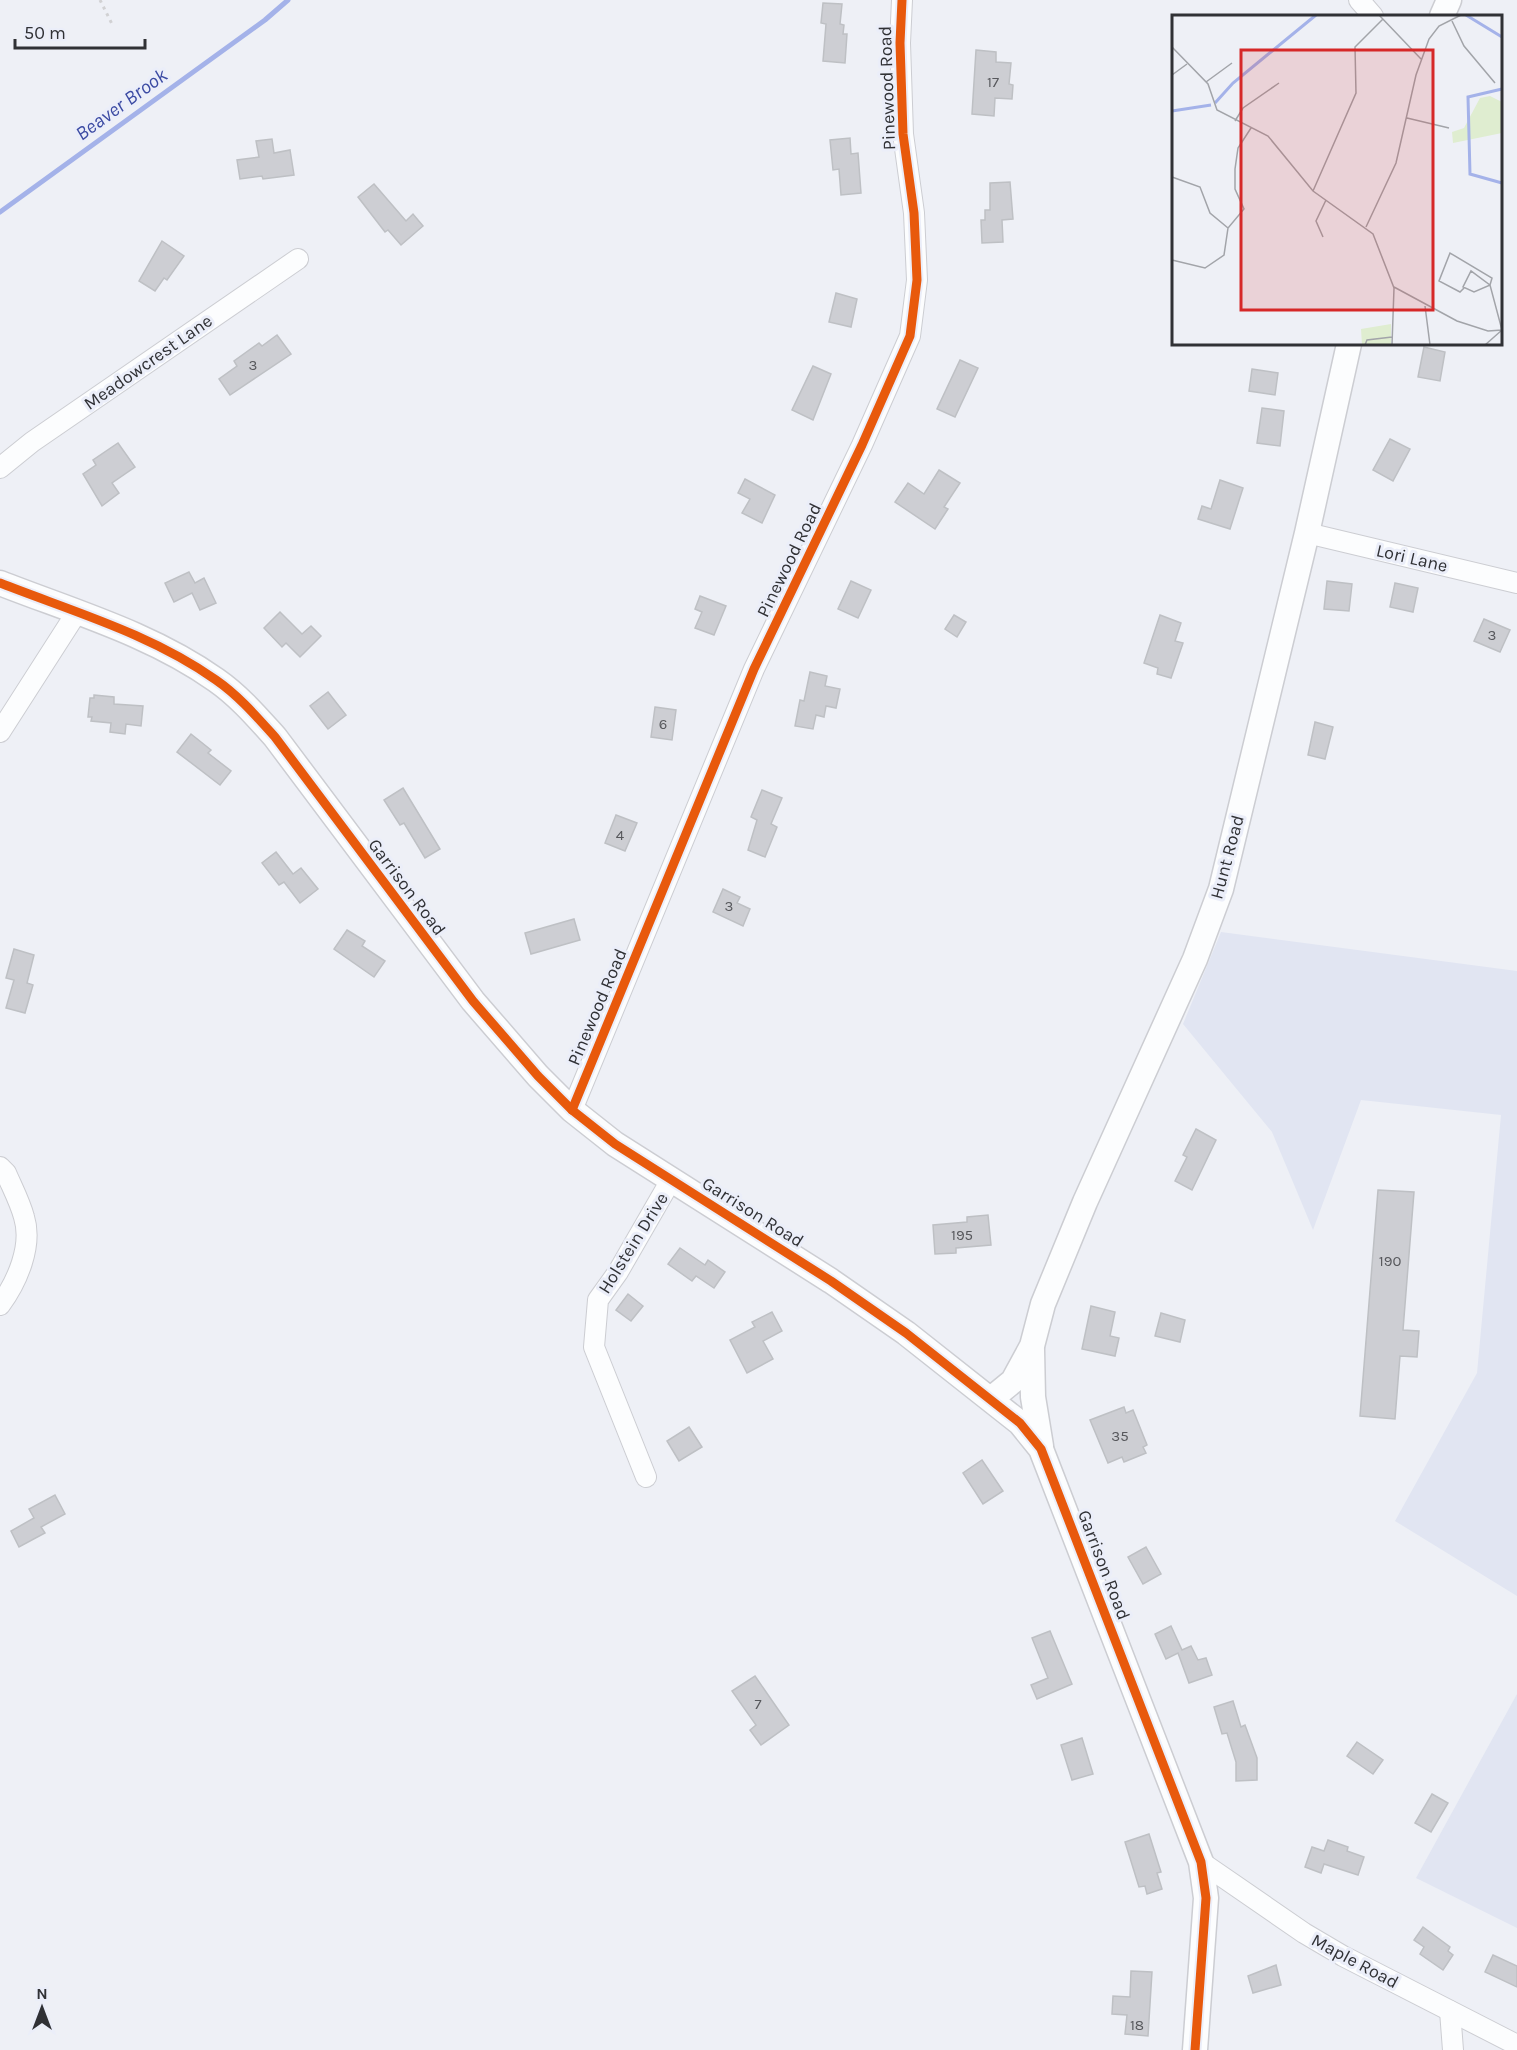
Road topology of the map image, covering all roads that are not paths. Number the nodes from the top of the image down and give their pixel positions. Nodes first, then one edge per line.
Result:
1 (902, 0) edge
2 (1359, 0) edge
3 (1449, 0) edge
4 (1372, 15) edge
5 (1442, 15) edge
6 (298, 259) dead end
7 (1349, 345) edge
8 (0, 468) edge
9 (1307, 533) junction
10 (0, 583) edge
11 (1517, 583) edge
12 (77, 612) junction
13 (0, 732) edge
14 (572, 1110) junction
15 (0, 1167) edge
16 (671, 1180) junction
17 (0, 1305) edge
18 (1032, 1347) junction
19 (991, 1399) junction
20 (1041, 1449) junction
21 (646, 1477) dead end
22 (1201, 1862) junction
23 (1450, 2011) junction
24 (1517, 2045) edge
25 (1195, 2050) edge
26 (1453, 2050) edge

1 - 14 street, Pinewood Road
2 - 4 street
3 - 5 street
6 - 8 street, Meadowcrest Lane
7 - 9 street, Hunt Road
9 - 11 street, Lori Lane
9 - 18 street, Hunt Road
10 - 12 street, Garrison Road
12 - 13 street
12 - 14 street, Garrison Road
14 - 16 street, Garrison Road
15 - 17 street
16 - 19 street, Garrison Road
16 - 21 street, Holstein Drive
18 - 19 street, Hunt Road
18 - 20 street, Hunt Road
19 - 20 street, Garrison Road
20 - 22 street, Garrison Road
22 - 23 street, Maple Road
22 - 25 street, Garrison Road
23 - 24 street, Maple Road
23 - 26 street

